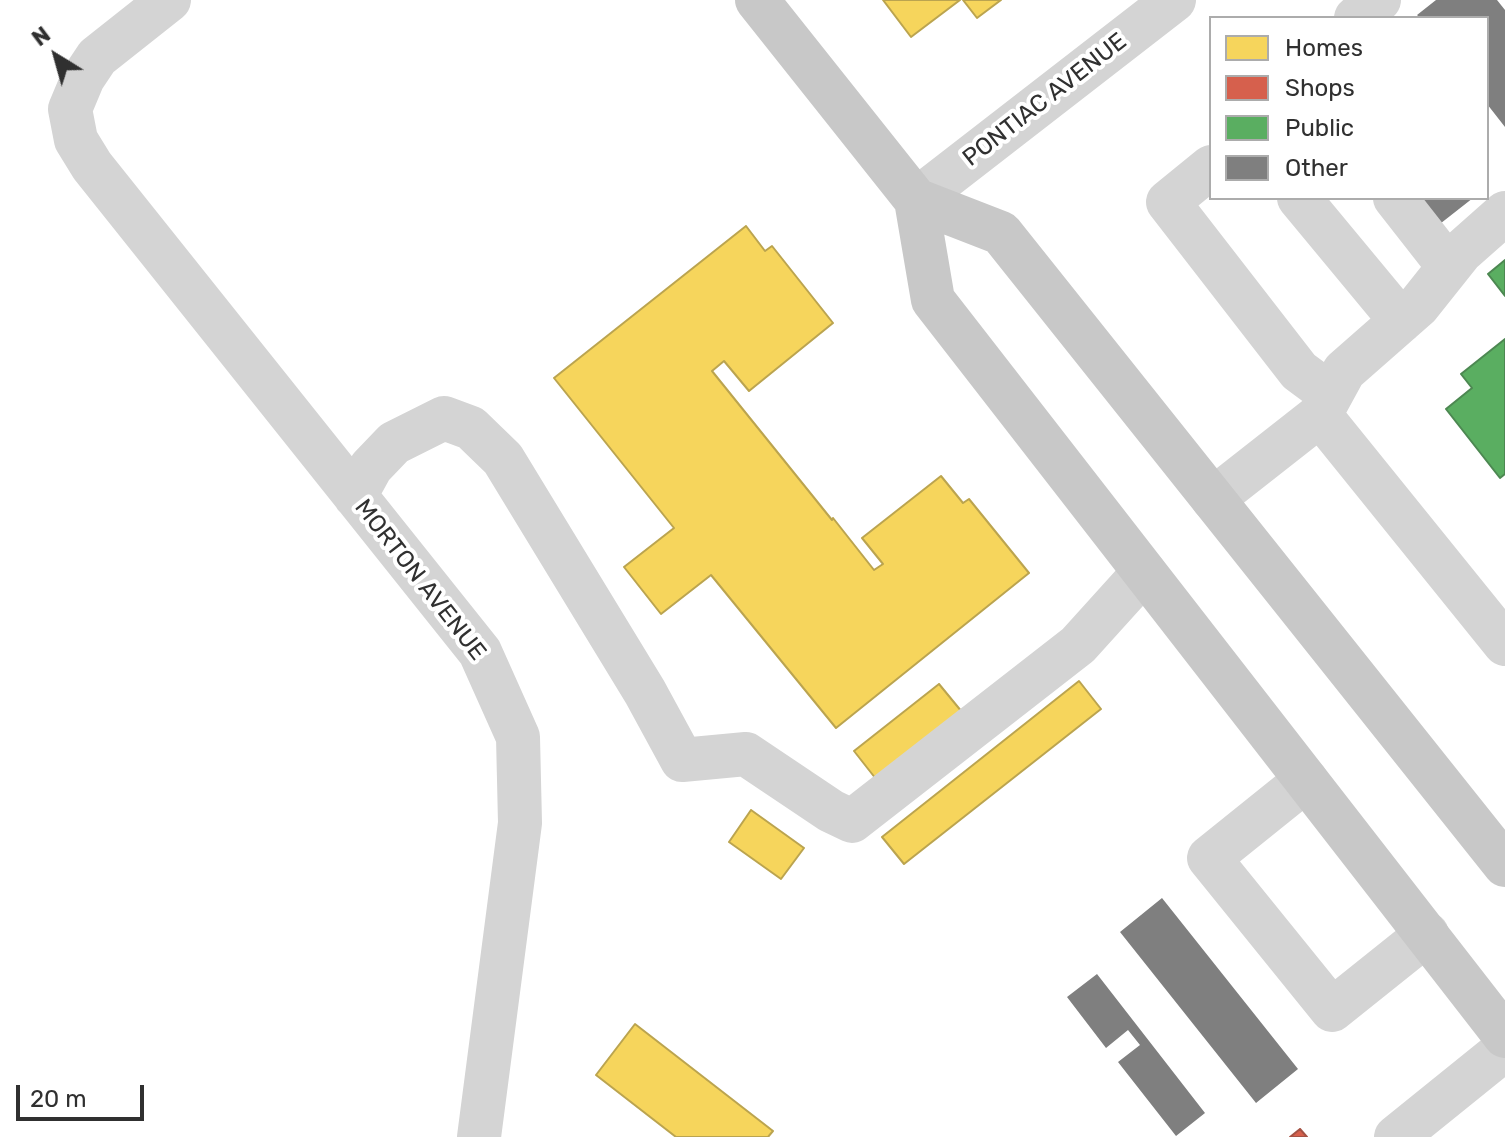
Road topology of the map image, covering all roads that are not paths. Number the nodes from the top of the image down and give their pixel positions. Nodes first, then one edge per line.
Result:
1 (169, 0) edge
2 (757, 0) edge
3 (1174, 0) edge
4 (1379, 0) edge
5 (1359, 16) edge
6 (1209, 169) edge
7 (916, 200) junction
8 (1301, 200) edge
9 (1397, 200) edge
10 (1505, 213) edge
11 (1449, 267) junction
12 (1401, 321) junction
13 (1325, 404) junction
14 (355, 496) junction
15 (1213, 499) junction
16 (1144, 572) junction
17 (1505, 644) edge
18 (1306, 780) junction
19 (1505, 865) edge
20 (1427, 934) junction
21 (1505, 1036) edge
22 (1505, 1049) edge
23 (479, 1137) edge
24 (1396, 1137) edge

1 - 14 street, MORTON AVENUE
2 - 7 main road
3 - 7 street, PONTIAC AVENUE
4 - 5 street
6 - 13 street
7 - 15 main road
7 - 16 main road
8 - 12 street
9 - 11 street
10 - 11 street
11 - 12 street
12 - 13 street
13 - 15 street
13 - 17 street
14 - 16 street
14 - 23 street, MORTON AVENUE
15 - 19 main road
16 - 18 main road
18 - 20 main road
18 - 20 street
20 - 21 main road
22 - 24 street

